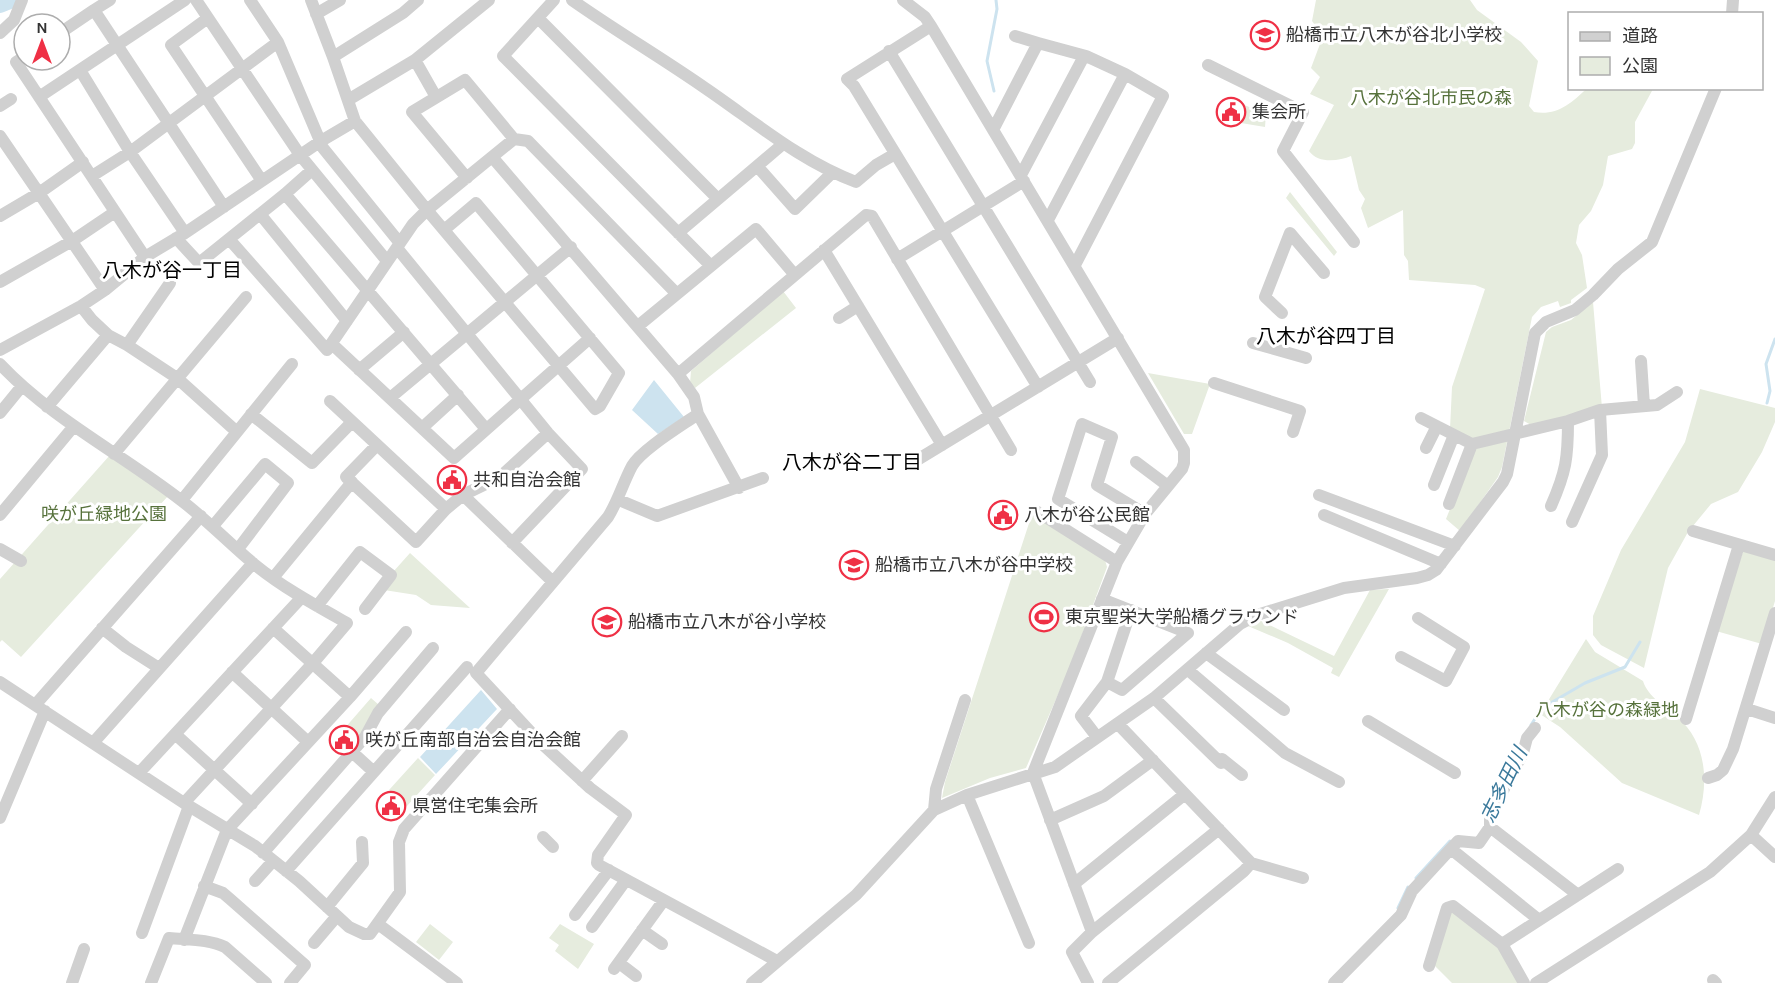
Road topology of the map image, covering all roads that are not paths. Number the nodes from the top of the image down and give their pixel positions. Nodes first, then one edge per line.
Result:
1 (110, 0) edge
2 (185, 0) edge
3 (196, 0) edge
4 (250, 0) edge
5 (311, 0) edge
6 (340, 0) edge
7 (418, 0) edge
8 (489, 0) edge
9 (554, 0) edge
10 (572, 0) edge
11 (923, 0) edge
12 (22, 1) edge
13 (907, 3) edge
14 (94, 10) junction
15 (316, 14) junction
16 (208, 18) junction
17 (538, 18) junction
18 (72, 25) edge
19 (931, 26) junction
20 (0, 33) edge
21 (1015, 36) dead end
22 (278, 42) junction
23 (1038, 43) junction
24 (118, 45) junction
25 (889, 51) junction
26 (1086, 56) junction
27 (333, 57) junction
28 (415, 60) junction
29 (1208, 65) dead end
30 (242, 68) junction
31 (80, 70) junction
32 (23, 72) edge
33 (1125, 74) junction
34 (1715, 90) edge
35 (206, 95) junction
36 (39, 97) junction
37 (436, 97) junction
38 (348, 100) junction
39 (355, 121) junction
40 (169, 123) junction
41 (993, 130) junction
42 (0, 136) edge
43 (514, 139) junction
44 (321, 141) junction
45 (783, 144) junction
46 (130, 152) junction
47 (896, 154) junction
48 (300, 155) junction
49 (494, 158) junction
50 (83, 162) junction
51 (757, 166) junction
52 (312, 170) junction
53 (832, 173) junction
54 (92, 176) junction
55 (466, 178) junction
56 (1022, 178) junction
57 (262, 181) junction
58 (39, 193) junction
59 (285, 194) junction
60 (718, 199) junction
61 (224, 207) junction
62 (983, 207) junction
63 (427, 210) junction
64 (115, 212) junction
65 (260, 214) junction
66 (0, 216) edge
67 (1048, 220) junction
68 (444, 230) junction
69 (943, 231) junction
70 (678, 233) junction
71 (181, 236) junction
72 (230, 239) junction
73 (72, 241) junction
74 (1354, 242) dead end
75 (398, 245) junction
76 (571, 247) junction
77 (824, 250) junction
78 (144, 257) junction
79 (897, 259) junction
80 (387, 261) junction
81 (710, 265) junction
82 (1075, 265) junction
83 (1324, 273) dead end
84 (794, 274) junction
85 (538, 275) junction
86 (0, 282) edge
87 (170, 283) dead end
88 (105, 290) junction
89 (368, 290) junction
90 (676, 293) junction
91 (246, 297) dead end
92 (505, 302) junction
93 (81, 306) junction
94 (858, 306) junction
95 (1282, 313) dead end
96 (839, 318) dead end
97 (347, 321) junction
98 (638, 326) junction
99 (404, 332) junction
100 (468, 333) junction
101 (108, 335) junction
102 (590, 338) junction
103 (1118, 338) junction
104 (332, 344) junction
105 (1253, 344) dead end
106 (127, 345) junction
107 (0, 350) edge
108 (1306, 358) dead end
109 (1641, 361) dead end
110 (1078, 362) junction
111 (0, 364) edge
112 (292, 364) dead end
113 (431, 364) junction
114 (558, 365) junction
115 (359, 370) junction
116 (678, 374) junction
117 (177, 378) junction
118 (1090, 382) dead end
119 (1214, 383) dead end
120 (22, 387) junction
121 (1038, 387) junction
122 (1677, 392) dead end
123 (458, 395) junction
124 (390, 398) junction
125 (521, 398) junction
126 (330, 401) dead end
127 (1644, 406) junction
128 (47, 407) junction
129 (1600, 410) junction
130 (0, 413) edge
131 (251, 414) junction
132 (698, 414) junction
133 (990, 416) junction
134 (1421, 418) dead end
135 (1568, 421) junction
136 (352, 422) junction
137 (74, 426) junction
138 (1437, 426) junction
139 (422, 428) junction
140 (486, 429) junction
141 (237, 432) junction
142 (1293, 432) dead end
143 (1516, 432) junction
144 (548, 433) junction
145 (1454, 435) junction
146 (1472, 444) junction
147 (377, 445) junction
148 (942, 445) junction
149 (1426, 448) dead end
150 (1011, 450) dead end
151 (114, 454) junction
152 (917, 460) dead end
153 (1136, 462) dead end
154 (762, 478) dead end
155 (352, 482) junction
156 (1434, 485) dead end
157 (1168, 486) junction
158 (739, 488) junction
159 (463, 495) junction
160 (1319, 495) dead end
161 (182, 500) junction
162 (619, 500) junction
163 (1449, 504) dead end
164 (1551, 506) dead end
165 (446, 509) junction
166 (1036, 511) dead end
167 (1145, 514) junction
168 (0, 515) edge
169 (1324, 515) dead end
170 (201, 516) junction
171 (1572, 522) dead end
172 (213, 526) junction
173 (1693, 531) dead end
174 (1128, 542) junction
175 (512, 543) junction
176 (1739, 545) junction
177 (1455, 546) junction
178 (0, 549) edge
179 (238, 549) junction
180 (1775, 555) edge
181 (21, 561) dead end
182 (1117, 562) junction
183 (253, 563) junction
184 (1441, 564) junction
185 (273, 578) junction
186 (552, 582) junction
187 (302, 597) junction
188 (1102, 599) junction
189 (317, 606) junction
190 (365, 609) dead end
191 (1131, 610) junction
192 (1775, 613) edge
193 (1418, 618) dead end
194 (102, 628) junction
195 (273, 628) junction
196 (406, 632) dead end
197 (433, 648) dead end
198 (1206, 653) junction
199 (1401, 657) dead end
200 (313, 663) junction
201 (159, 668) junction
202 (1188, 669) junction
203 (471, 670) junction
204 (232, 672) junction
205 (0, 682) edge
206 (1107, 682) junction
207 (350, 697) junction
208 (1154, 698) junction
209 (965, 700) dead end
210 (40, 708) junction
211 (271, 708) junction
212 (510, 709) junction
213 (1747, 709) junction
214 (1284, 710) dead end
215 (1775, 718) edge
216 (1686, 719) dead end
217 (1368, 721) dead end
218 (1118, 724) junction
219 (1535, 728) dead end
220 (175, 734) junction
221 (622, 736) dead end
222 (1097, 737) junction
223 (93, 742) junction
224 (308, 742) junction
225 (352, 752) junction
226 (1153, 760) junction
227 (213, 771) junction
228 (374, 772) junction
229 (139, 773) junction
230 (1033, 773) junction
231 (1455, 773) dead end
232 (1242, 775) dead end
233 (1708, 778) dead end
234 (582, 781) junction
235 (1339, 782) dead end
236 (1185, 794) junction
237 (967, 795) junction
238 (1775, 797) edge
239 (186, 804) junction
240 (252, 804) junction
241 (934, 810) junction
242 (0, 818) edge
243 (1050, 820) junction
244 (1490, 827) junction
245 (1219, 829) junction
246 (227, 830) junction
247 (1751, 835) junction
248 (543, 837) dead end
249 (362, 842) dead end
250 (553, 847) dead end
251 (1451, 849) junction
252 (1775, 856) edge
253 (268, 857) junction
254 (1251, 863) junction
255 (1618, 869) dead end
256 (609, 870) junction
257 (286, 872) junction
258 (1303, 878) dead end
259 (626, 879) junction
260 (255, 881) dead end
261 (1074, 884) junction
262 (204, 886) junction
263 (1578, 895) junction
264 (664, 900) junction
265 (327, 908) junction
266 (575, 915) dead end
267 (337, 916) junction
268 (1539, 920) junction
269 (378, 924) junction
270 (592, 927) dead end
271 (642, 930) junction
272 (142, 933) dead end
273 (1092, 933) junction
274 (184, 940) junction
275 (314, 943) dead end
276 (1029, 943) dead end
277 (662, 944) dead end
278 (1502, 944) junction
279 (84, 949) dead end
280 (777, 961) junction
281 (1429, 966) dead end
282 (636, 975) dead end
283 (72, 983) edge
284 (151, 983) edge
285 (266, 983) edge
286 (290, 983) edge
287 (457, 983) edge
288 (752, 983) edge
289 (1088, 983) edge
290 (1108, 983) edge
291 (1334, 983) edge
292 (1524, 983) edge
293 (1536, 983) edge

1 - 14 street
2 - 24 street
3 - 16 street
4 - 22 street
5 - 15 street
6 - 15 street
7 - 27 street
8 - 28 street
9 - 17 street
10 - 45 street
11 - 13 street
12 - 20 street
13 - 19 street
14 - 18 street
14 - 24 street
15 - 27 street
16 - 30 street
16 - 35 street
17 - 60 street
17 - 70 street
19 - 25 street
19 - 41 street
21 - 23 street
22 - 30 street
22 - 44 street
23 - 26 street
23 - 41 street
24 - 31 street
24 - 40 street
25 - 47 street
25 - 62 street
26 - 33 street
26 - 56 street
27 - 38 street
28 - 37 street
28 - 38 street
29 - 74 street
30 - 35 street
30 - 48 street
31 - 36 street
31 - 46 street
32 - 36 street
33 - 67 street
33 - 82 street
34 - 143 street
35 - 40 street
35 - 57 street
36 - 50 street
37 - 43 street
37 - 55 street
38 - 39 street
39 - 44 street
39 - 63 street
40 - 46 street
40 - 61 street
41 - 56 street
42 - 58 street
43 - 49 street
43 - 90 street
44 - 48 street
44 - 75 street
45 - 51 street
45 - 53 street
46 - 54 street
46 - 71 street
47 - 53 street
47 - 69 street
48 - 52 street
48 - 57 street
49 - 55 street
49 - 76 street
50 - 54 street
50 - 58 street
51 - 53 street
51 - 60 street
52 - 59 street
52 - 80 street
54 - 64 street
55 - 63 street
56 - 62 street
56 - 67 street
57 - 61 street
58 - 66 street
58 - 73 street
59 - 65 street
59 - 89 street
60 - 70 street
61 - 71 street
62 - 69 street
62 - 110 street
63 - 68 street
63 - 75 street
64 - 73 street
64 - 78 street
65 - 72 street
65 - 97 street
67 - 82 street
68 - 85 street
68 - 92 street
69 - 79 street
69 - 121 street
70 - 81 street
71 - 72 street
71 - 78 street
72 - 104 street
73 - 86 street
73 - 88 street
75 - 80 street
75 - 100 street
76 - 85 street
76 - 98 street
77 - 79 street
77 - 84 street
77 - 94 street
78 - 88 street
79 - 133 street
80 - 89 street
81 - 84 street
81 - 90 street
82 - 103 street
83 - 95 street
84 - 116 street
85 - 92 street
85 - 102 street
87 - 106 street
88 - 93 street
89 - 97 street
89 - 99 street
90 - 98 street
91 - 117 street
92 - 100 street
92 - 114 street
93 - 101 street
93 - 107 street
94 - 96 street
94 - 148 street
97 - 104 street
98 - 116 street
99 - 113 street
99 - 115 street
100 - 113 street
100 - 125 street
101 - 106 street
101 - 128 street
102 - 114 street
102 - 114 street
103 - 110 street
103 - 157 street
104 - 115 street
105 - 108 street
106 - 117 street
109 - 127 street
110 - 118 street
110 - 121 street
111 - 120 street
112 - 131 street
113 - 123 street
113 - 124 street
114 - 125 street
115 - 124 street
116 - 132 street
117 - 141 street
117 - 151 street
119 - 142 street
120 - 128 street
120 - 130 street
121 - 133 street
122 - 127 street
123 - 139 street
123 - 140 street
124 - 139 street
125 - 140 street
125 - 144 street
126 - 136 street
127 - 129 street
128 - 137 street
129 - 135 street
129 - 171 street
131 - 136 street
131 - 141 street
132 - 158 street
132 - 162 street
133 - 148 street
133 - 150 street
134 - 138 street
135 - 143 street
135 - 164 street
136 - 147 street
137 - 151 street
137 - 168 street
138 - 145 street
138 - 149 street
139 - 140 street
141 - 161 street
143 - 146 street
143 - 177 street
144 - 159 street
144 - 175 street
145 - 146 street
145 - 156 street
146 - 163 street
147 - 155 street
147 - 165 street
148 - 152 street
151 - 161 street
153 - 157 street
154 - 158 street
155 - 165 street
155 - 185 street
157 - 167 street
158 - 162 street
159 - 165 street
159 - 175 street
160 - 177 street
161 - 170 street
162 - 186 street
166 - 182 street
167 - 174 street
167 - 174 street
169 - 184 street
170 - 172 street
170 - 194 street
172 - 179 street
172 - 179 street
173 - 176 street
174 - 182 street
175 - 186 street
176 - 180 street
176 - 216 street
177 - 184 street
178 - 181 street
179 - 183 street
182 - 188 street
183 - 185 street
183 - 201 street
184 - 198 street
185 - 187 street
186 - 203 street
187 - 189 street
187 - 195 street
188 - 191 street
188 - 230 street
189 - 190 street
189 - 200 street
191 - 206 street
191 - 206 street
192 - 213 street
193 - 199 street
194 - 201 street
194 - 210 street
195 - 200 street
195 - 204 street
196 - 207 street
197 - 225 street
198 - 202 street
198 - 214 street
200 - 207 street
200 - 211 street
201 - 223 street
202 - 208 street
202 - 235 street
203 - 212 street
203 - 228 street
204 - 211 street
204 - 220 street
205 - 210 street
206 - 222 street
207 - 224 street
208 - 218 street
208 - 232 street
209 - 241 street
210 - 223 street
210 - 242 street
211 - 224 street
211 - 227 street
212 - 234 street
212 - 269 street
213 - 215 street
213 - 233 street
217 - 231 street
218 - 222 street
218 - 226 street
219 - 244 street
220 - 227 street
220 - 229 street
221 - 234 street
222 - 230 street
223 - 229 street
224 - 240 street
225 - 228 street
225 - 253 street
226 - 236 street
226 - 243 street
227 - 239 street
227 - 240 street
228 - 257 street
229 - 239 street
230 - 237 street
230 - 243 street
234 - 256 street
236 - 245 street
236 - 261 street
237 - 241 street
237 - 276 street
238 - 247 street
239 - 246 street
239 - 272 street
240 - 246 street
241 - 280 street
243 - 261 street
244 - 251 street
244 - 263 street
245 - 254 street
245 - 273 street
246 - 253 street
246 - 262 street
247 - 252 street
247 - 293 street
248 - 250 street
249 - 265 street
251 - 268 street
251 - 291 street
253 - 257 street
253 - 260 street
254 - 258 street
254 - 290 street
255 - 263 street
256 - 259 street
256 - 266 street
257 - 265 street
259 - 264 street
259 - 270 street
261 - 273 street
262 - 274 street
262 - 286 street
263 - 268 street
264 - 271 street
264 - 280 street
265 - 267 street
267 - 269 street
267 - 275 street
268 - 278 street
269 - 287 street
271 - 277 street
271 - 282 street
273 - 289 street
274 - 284 street
274 - 285 street
278 - 281 street
278 - 292 street
279 - 283 street
280 - 288 street

